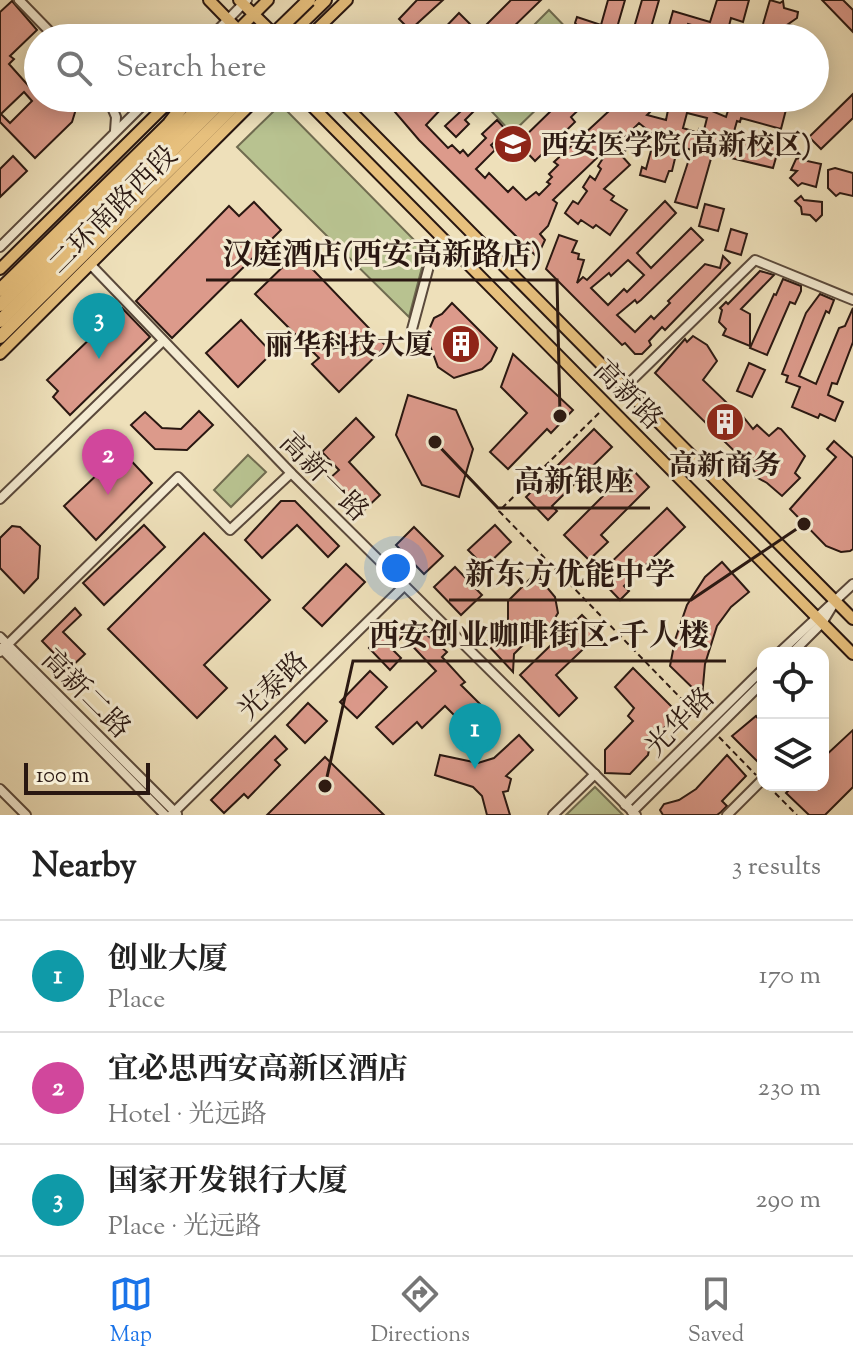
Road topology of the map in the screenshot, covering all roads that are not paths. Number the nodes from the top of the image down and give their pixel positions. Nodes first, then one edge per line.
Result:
1 (19, 0) edge
2 (209, 0) edge
3 (268, 0) edge
4 (309, 0) edge
5 (325, 0) edge
6 (347, 0) edge
7 (243, 1) edge
8 (253, 15) junction
9 (228, 20) junction
10 (42, 24) edge
11 (224, 24) edge
12 (231, 24) edge
13 (246, 24) edge
14 (263, 24) edge
15 (284, 24) edge
16 (300, 24) edge
17 (322, 24) edge
18 (114, 112) edge
19 (136, 112) edge
20 (159, 112) edge
21 (178, 112) edge
22 (195, 112) edge
23 (211, 112) edge
24 (228, 112) edge
25 (243, 112) edge
26 (318, 112) edge
27 (352, 112) edge
28 (111, 137) junction
29 (445, 242) junction
30 (0, 247) edge
31 (90, 264) junction
32 (0, 269) edge
33 (0, 290) edge
34 (853, 300) edge
35 (0, 305) edge
36 (0, 321) edge
37 (411, 333) dead end
38 (0, 337) edge
39 (163, 341) junction
40 (0, 354) edge
41 (624, 388) junction
42 (291, 473) junction
43 (0, 499) edge
44 (853, 584) edge
45 (404, 586) junction
46 (836, 601) junction
47 (819, 619) junction
48 (853, 619) edge
49 (2, 646) edge
50 (786, 647) edge
51 (797, 647) edge
52 (853, 654) edge
53 (757, 676) edge
54 (757, 687) edge
55 (710, 728) junction
56 (595, 774) junction
57 (757, 785) edge
58 (0, 789) edge
59 (631, 810) edge
60 (172, 814) edge
61 (26, 815) edge
62 (553, 815) edge
63 (727, 815) edge

1 - 10 street
2 - 9 main road
3 - 8 main road
4 - 15 highway, bridge
5 - 16 highway
6 - 17 main road
7 - 8 main road
7 - 9 street
8 - 13 main road
8 - 14 main road
9 - 11 street
9 - 12 main road
18 - 28 street
19 - 28 street
20 - 32 main road, 二环南路西段
21 - 33 highway
22 - 35 highway, 二环南路西段
23 - 36 highway, 二环南路西段
24 - 38 highway
25 - 31 main road, 二环南路西段
26 - 29 main road, 高新路
27 - 41 main road, 高新路
28 - 30 street
29 - 37 street
29 - 47 main road, 高新路
31 - 39 street, 高新一路
31 - 40 main road, 二环南路西段
34 - 41 street
39 - 42 street, 高新一路
39 - 43 street
41 - 46 main road, 高新路
42 - 45 street, 高新一路
42 - 49 street
44 - 46 street
45 - 56 street, 高新一路
45 - 60 street, 光泰路
46 - 47 street
46 - 48 main road, 高新路
47 - 50 street
47 - 51 street
47 - 52 main road, 高新路
49 - 60 street, 高新二路
53 - 55 street, 光华路
54 - 55 street, 光华路
55 - 59 street, 光华路
56 - 59 street, 高新一路
56 - 62 street
57 - 63 street
58 - 61 street

